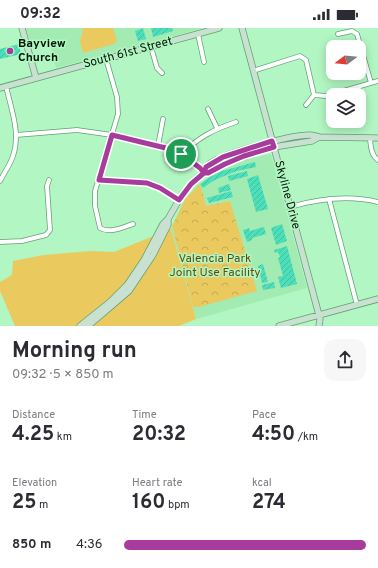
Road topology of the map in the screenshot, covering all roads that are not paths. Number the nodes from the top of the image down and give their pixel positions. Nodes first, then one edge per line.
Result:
1 (22, 28) edge
2 (219, 28) edge
3 (242, 28) edge
4 (198, 34) junction
5 (338, 34) dead end
6 (151, 47) junction
7 (106, 59) junction
8 (204, 62) dead end
9 (253, 71) junction
10 (162, 73) dead end
11 (36, 78) junction
12 (378, 81) edge
13 (371, 83) junction
14 (3, 87) edge
15 (314, 95) junction
16 (306, 105) dead end
17 (208, 109) dead end
18 (163, 119) dead end
19 (236, 122) dead end
20 (217, 128) junction
21 (16, 135) junction
22 (112, 135) junction
23 (378, 138) edge
24 (370, 139) junction
25 (273, 144) junction
26 (158, 146) junction
27 (181, 154) junction
28 (378, 160) edge
29 (204, 173) junction
30 (49, 180) dead end
31 (99, 180) junction
32 (0, 181) edge
33 (329, 199) junction
34 (179, 200) junction
35 (378, 202) edge
36 (290, 207) junction
37 (168, 218) junction
38 (133, 224) dead end
39 (0, 242) edge
40 (378, 299) edge
41 (357, 305) junction
42 (319, 315) junction
43 (80, 326) edge
44 (88, 326) edge
45 (279, 326) edge
46 (319, 326) edge

1 - 11 main road
2 - 4 main road, South 61st Street
3 - 9 main road, Skyline Drive
4 - 6 main road, South 61st Street
4 - 8 street
5 - 13 street
6 - 7 main road, South 61st Street
6 - 10 street
7 - 11 main road, South 61st Street
7 - 22 street
9 - 15 street
9 - 25 main road, Skyline Drive
11 - 14 main road, South 61st Street
12 - 13 street
13 - 15 street
14 - 21 street
15 - 16 street
17 - 20 street
18 - 26 street
19 - 20 street
20 - 27 street
21 - 22 street
21 - 32 street
22 - 26 street
22 - 31 street
23 - 24 main road
24 - 25 main road
24 - 28 street
25 - 29 main road
25 - 36 main road, Skyline Drive
26 - 27 street
27 - 29 street
29 - 34 main road
30 - 39 street
31 - 34 street
31 - 38 street
33 - 35 street
33 - 36 street
33 - 41 street
34 - 37 main road
36 - 42 main road, Skyline Drive
37 - 43 main road
37 - 44 main road
40 - 41 main road
41 - 42 main road
42 - 45 main road
42 - 46 main road, Skyline Drive

